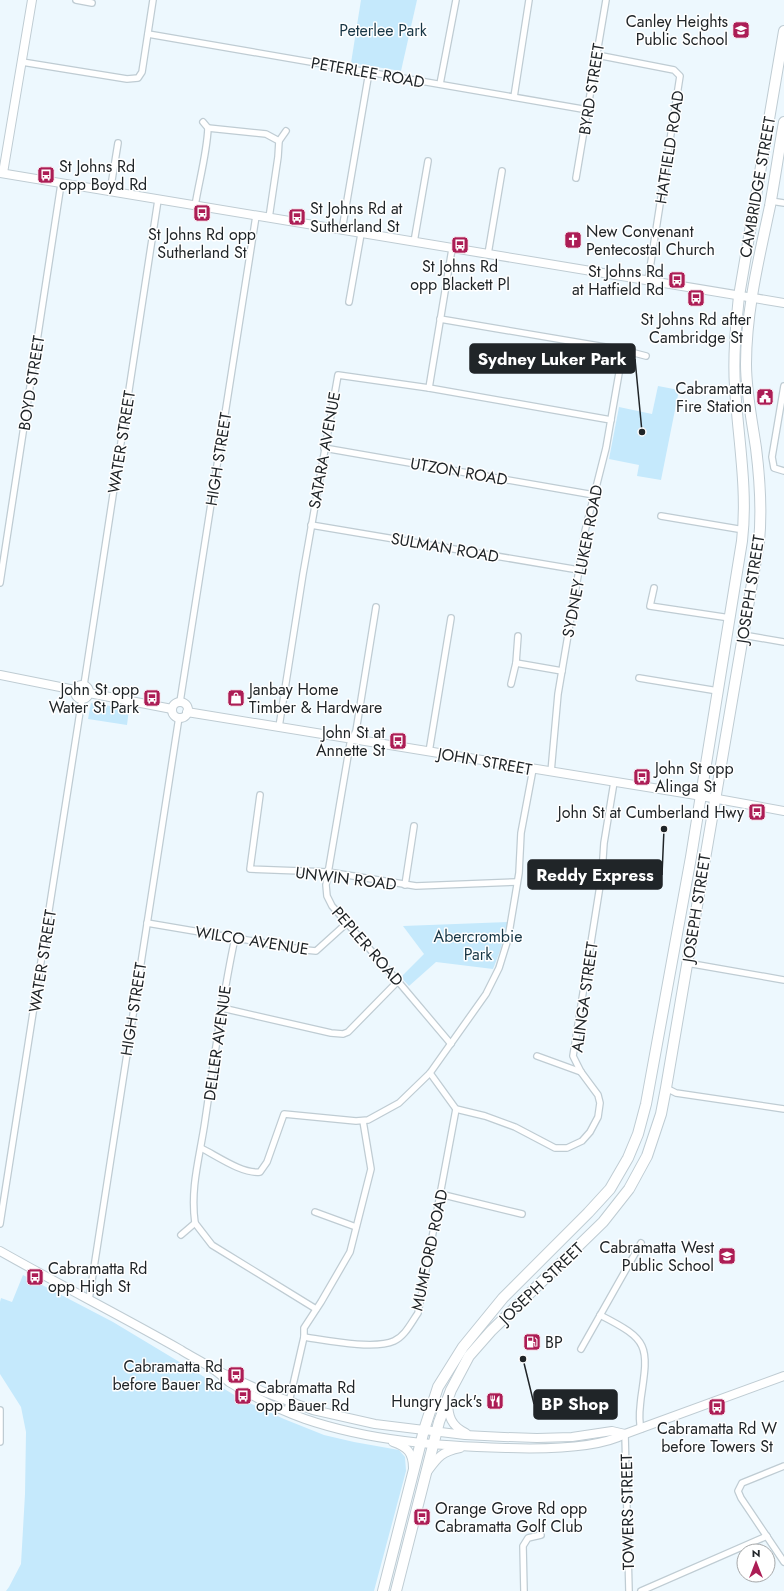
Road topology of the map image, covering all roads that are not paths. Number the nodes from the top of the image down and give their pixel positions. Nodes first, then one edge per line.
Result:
1 (32, 0) edge
2 (76, 0) edge
3 (154, 0) edge
4 (456, 0) edge
5 (529, 0) edge
6 (606, 0) edge
7 (92, 3) dead end
8 (784, 31) edge
9 (148, 34) junction
10 (597, 55) junction
11 (22, 62) junction
12 (369, 72) junction
13 (440, 84) junction
14 (514, 97) junction
15 (588, 110) junction
16 (203, 122) dead end
17 (784, 124) edge
18 (208, 128) junction
19 (286, 132) dead end
20 (279, 141) junction
21 (118, 143) dead end
22 (428, 161) dead end
23 (502, 171) dead end
24 (2, 173) edge
25 (576, 178) dead end
26 (61, 184) junction
27 (110, 192) junction
28 (158, 200) junction
29 (771, 201) junction
30 (784, 203) edge
31 (195, 206) junction
32 (256, 216) junction
33 (268, 218) junction
34 (342, 230) junction
35 (361, 234) junction
36 (414, 242) junction
37 (452, 248) junction
38 (488, 254) junction
39 (648, 281) junction
40 (739, 296) junction
41 (752, 298) junction
42 (349, 302) dead end
43 (783, 304) edge
44 (440, 319) junction
45 (623, 350) junction
46 (646, 356) dead end
47 (784, 386) edge
48 (428, 388) junction
49 (611, 420) junction
50 (324, 448) junction
51 (782, 471) edge
52 (594, 495) junction
53 (661, 516) dead end
54 (311, 525) junction
55 (744, 530) junction
56 (579, 570) junction
57 (0, 583) edge
58 (654, 588) dead end
59 (376, 607) dead end
60 (451, 618) dead end
61 (730, 618) junction
62 (743, 634) junction
63 (518, 636) dead end
64 (784, 642) edge
65 (516, 662) junction
66 (562, 671) junction
67 (0, 675) edge
68 (639, 678) dead end
69 (511, 684) dead end
70 (84, 685) junction
71 (76, 690) junction
72 (718, 691) junction
73 (89, 693) junction
74 (82, 699) junction
75 (180, 702) junction
76 (172, 709) junction
77 (187, 712) junction
78 (179, 717) junction
79 (279, 727) junction
80 (352, 738) junction
81 (429, 752) junction
82 (533, 769) junction
83 (551, 772) junction
84 (614, 782) junction
85 (260, 795) dead end
86 (700, 796) junction
87 (714, 798) junction
88 (784, 811) edge
89 (414, 826) dead end
90 (328, 872) junction
91 (517, 882) junction
92 (405, 885) junction
93 (147, 923) junction
94 (347, 923) junction
95 (235, 938) junction
96 (687, 963) junction
97 (784, 980) edge
98 (398, 981) junction
99 (222, 1008) junction
100 (451, 1044) junction
101 (537, 1056) dead end
102 (581, 1072) junction
103 (430, 1073) junction
104 (666, 1088) junction
105 (456, 1109) junction
106 (784, 1109) edge
107 (363, 1121) junction
108 (201, 1148) junction
109 (440, 1194) junction
110 (315, 1212) dead end
111 (522, 1214) dead end
112 (195, 1223) junction
113 (0, 1224) edge
114 (356, 1227) junction
115 (181, 1235) dead end
116 (641, 1243) dead end
117 (0, 1251) edge
118 (89, 1300) junction
119 (316, 1309) junction
120 (600, 1314) junction
121 (304, 1337) junction
122 (581, 1349) dead end
123 (214, 1370) junction
124 (784, 1376) edge
125 (448, 1396) junction
126 (290, 1402) junction
127 (0, 1410) edge
128 (287, 1411) junction
129 (641, 1429) junction
130 (424, 1430) junction
131 (437, 1432) junction
132 (625, 1434) junction
133 (474, 1436) junction
134 (383, 1438) junction
135 (0, 1442) edge
136 (421, 1442) junction
137 (434, 1443) junction
138 (468, 1446) junction
139 (784, 1466) edge
140 (427, 1474) junction
141 (412, 1478) junction
142 (541, 1535) dead end
143 (767, 1536) junction
144 (784, 1562) edge
145 (383, 1591) edge
146 (396, 1591) edge
147 (524, 1591) edge
148 (629, 1591) edge
149 (641, 1591) edge

1 - 11 main road
2 - 7 street
3 - 9 street
4 - 13 street
5 - 14 street
6 - 10 street, BYRD STREET
8 - 40 highway, CAMBRIDGE STREET
9 - 11 street
9 - 12 street, PETERLEE ROAD
10 - 15 street, BYRD STREET
10 - 39 street, HATFIELD ROAD
11 - 24 main road
12 - 13 street, PETERLEE ROAD
12 - 34 street
13 - 14 street, PETERLEE ROAD
14 - 15 street, PETERLEE ROAD
15 - 25 street, BYRD STREET
16 - 18 street
17 - 29 highway, CAMBRIDGE STREET
18 - 20 street
18 - 31 street
19 - 20 street
20 - 33 street
21 - 27 street
22 - 36 street
23 - 38 street
24 - 26 main road
26 - 27 main road
26 - 57 street, BOYD STREET
27 - 28 main road
28 - 31 main road
28 - 70 street, WATER STREET
29 - 30 street
29 - 41 highway, CAMBRIDGE STREET
31 - 32 main road
32 - 33 main road
32 - 75 street, HIGH STREET
33 - 34 main road
34 - 35 main road
35 - 36 main road
35 - 42 street
36 - 37 main road
37 - 38 main road
37 - 44 street
38 - 39 main road
39 - 40 main road
40 - 41 main road
40 - 55 highway, JOSEPH STREET
41 - 43 main road
41 - 62 highway, JOSEPH STREET
44 - 45 street
44 - 48 street
45 - 46 street
45 - 49 street, SYDNEY LUKER ROAD
47 - 51 street
48 - 49 street, SATARA AVENUE
48 - 50 street, SATARA AVENUE
49 - 52 street, SYDNEY LUKER ROAD
50 - 52 street, UTZON ROAD
50 - 54 street, SATARA AVENUE
52 - 56 street, SYDNEY LUKER ROAD
53 - 55 street
54 - 56 street, SULMAN ROAD
54 - 79 street, SATARA AVENUE
55 - 61 highway, JOSEPH STREET
56 - 66 street, SYDNEY LUKER ROAD
58 - 61 street
59 - 80 street, PEPLER ROAD
60 - 81 street
61 - 72 highway, JOSEPH STREET
62 - 64 street
62 - 87 highway, JOSEPH STREET
63 - 65 street
65 - 66 street
65 - 69 street
66 - 83 street, SYDNEY LUKER ROAD
67 - 71 main road
68 - 72 street
70 - 71 main road
70 - 73 main road
71 - 74 main road
72 - 86 highway, JOSEPH STREET
73 - 74 main road
73 - 76 main road
74 - 113 street, WATER STREET
75 - 76 main road
75 - 77 main road
76 - 78 main road
77 - 78 main road
77 - 79 main road, JOHN STREET
78 - 93 street, HIGH STREET
79 - 80 main road, JOHN STREET
80 - 81 main road, JOHN STREET
80 - 90 street, PEPLER ROAD
81 - 82 main road, JOHN STREET
82 - 83 main road, JOHN STREET
82 - 91 street
83 - 84 main road, JOHN STREET
84 - 86 main road, JOHN STREET
84 - 102 street, ALINGA STREET
85 - 90 street, UNWIN ROAD
86 - 87 main road, JOHN STREET
86 - 130 highway, JOSEPH STREET
87 - 88 main road, JOHN STREET
87 - 96 highway, JOSEPH STREET
89 - 92 street
90 - 92 street, UNWIN ROAD
90 - 94 street, PEPLER ROAD
91 - 92 street, UNWIN ROAD
91 - 100 street
93 - 95 street, WILCO AVENUE
93 - 118 street, HIGH STREET
94 - 95 street, WILCO AVENUE
94 - 98 street, PEPLER ROAD
95 - 99 street, DELLER AVENUE
96 - 97 street
96 - 104 highway, JOSEPH STREET
98 - 99 street
98 - 100 street, PEPLER ROAD
99 - 108 street, DELLER AVENUE
100 - 103 street
101 - 102 street
102 - 105 street, ALINGA STREET
103 - 105 street
103 - 107 street
104 - 106 street
104 - 125 highway, JOSEPH STREET
105 - 109 street, MUMFORD ROAD
107 - 108 street
107 - 114 street
108 - 112 street, DELLER AVENUE
109 - 111 street
109 - 121 street, MUMFORD ROAD
110 - 114 street
112 - 115 street
112 - 119 street
114 - 119 street
116 - 120 street
117 - 118 main road
118 - 123 main road
119 - 121 street
120 - 122 street
120 - 129 street
121 - 126 street
123 - 126 main road
123 - 128 main road
124 - 129 main road
125 - 131 highway, JOSEPH STREET
125 - 133 main road
126 - 128 street
126 - 130 main road
127 - 135 street
128 - 134 main road
129 - 132 main road
130 - 131 main road
130 - 136 highway, JOSEPH STREET
131 - 133 main road
131 - 137 highway, JOSEPH STREET
132 - 133 main road
132 - 138 main road
132 - 148 street, TOWERS STREET
134 - 136 main road
134 - 141 main road
136 - 137 main road
136 - 141 highway, JOSEPH STREET
137 - 138 main road
137 - 140 highway, JOSEPH STREET
138 - 140 main road
139 - 143 street
140 - 146 highway, JOSEPH STREET
141 - 145 highway, JOSEPH STREET
142 - 147 street
143 - 144 street
143 - 149 street

